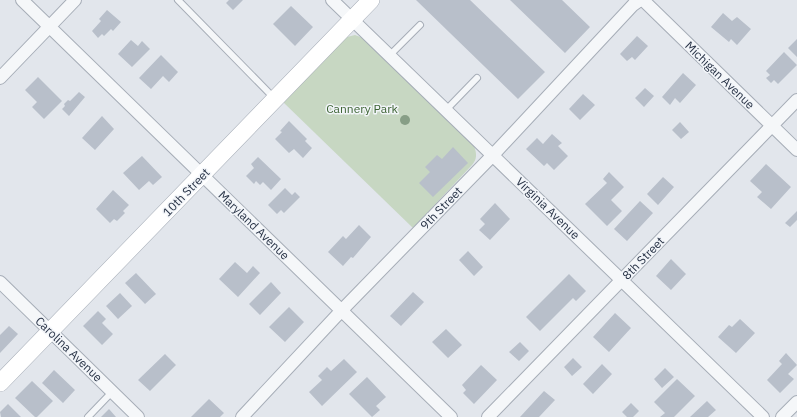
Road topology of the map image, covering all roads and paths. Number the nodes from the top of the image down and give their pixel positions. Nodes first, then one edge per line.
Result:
1 (22, 0) edge
2 (75, 0) edge
3 (178, 0) edge
4 (332, 0) edge
5 (371, 0) edge
6 (640, 0) edge
7 (643, 0) edge
8 (352, 19) junction
9 (420, 25) dead end
10 (49, 27) junction
11 (390, 56) junction
12 (0, 78) edge
13 (477, 78) dead end
14 (275, 100) junction
15 (797, 100) edge
16 (446, 110) junction
17 (772, 126) junction
18 (797, 150) edge
19 (493, 155) junction
20 (202, 175) junction
21 (621, 280) junction
22 (0, 282) edge
23 (341, 311) junction
24 (51, 331) junction
25 (0, 383) edge
26 (112, 392) junction
27 (797, 402) edge
28 (88, 417) edge
29 (138, 417) edge
30 (242, 417) edge
31 (451, 417) edge
32 (488, 417) edge
33 (763, 417) edge
34 (782, 417) edge

1 - 10 street, Maryland Avenue
2 - 10 street
3 - 14 lane
4 - 8 street, Virginia Avenue
5 - 8 street, 10th Street
6 - 19 street, 9th Street
7 - 17 street, Michigan Avenue
8 - 11 street, Virginia Avenue
8 - 14 street, 10th Street
9 - 11 lane
10 - 12 street
10 - 20 street, Maryland Avenue
11 - 16 street, Virginia Avenue
13 - 16 lane
14 - 20 street, 10th Street
15 - 17 street, 8th Street
16 - 19 street, Virginia Avenue
17 - 18 street, Michigan Avenue
17 - 21 street, 8th Street
19 - 21 street, Virginia Avenue
19 - 23 street, 9th Street
20 - 23 street, Maryland Avenue
20 - 24 street, 10th Street
21 - 32 street, 8th Street
21 - 33 street, Virginia Avenue
22 - 24 street, Carolina Avenue
23 - 30 street, 9th Street
23 - 31 street, Maryland Avenue
24 - 25 street, 10th Street
24 - 26 street, Carolina Avenue
26 - 28 lane
26 - 29 street, Carolina Avenue
27 - 34 street

